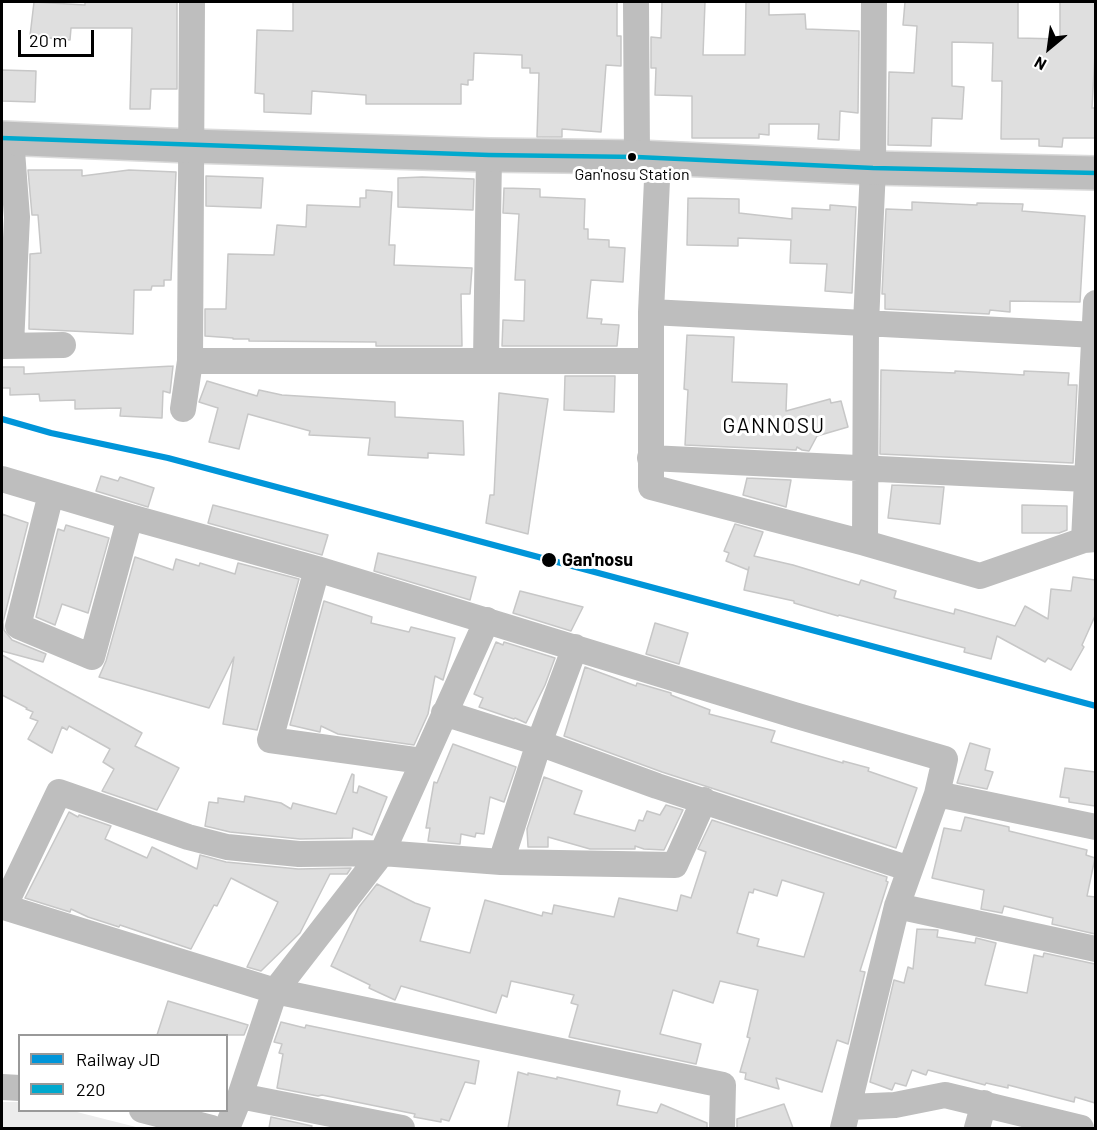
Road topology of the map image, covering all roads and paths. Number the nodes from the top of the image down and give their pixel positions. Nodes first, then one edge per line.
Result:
1 (192, 2) edge
2 (636, 2) edge
3 (874, 2) edge
4 (6, 138) edge
5 (190, 146) junction
6 (489, 155) junction
7 (647, 158) junction
8 (873, 168) junction
9 (1095, 173) edge
10 (1095, 303) edge
11 (651, 312) junction
12 (866, 323) junction
13 (1095, 335) edge
14 (6, 345) edge
15 (63, 345) dead end
16 (190, 361) junction
17 (486, 361) junction
18 (651, 361) junction
19 (183, 409) dead end
20 (650, 458) junction
21 (866, 468) junction
22 (2, 479) edge
23 (1086, 479) junction
24 (51, 494) junction
25 (130, 517) junction
26 (1090, 539) edge
27 (865, 543) junction
28 (317, 568) junction
29 (487, 621) junction
30 (575, 647) junction
31 (444, 713) junction
32 (539, 743) junction
33 (422, 761) junction
34 (938, 794) junction
35 (704, 800) junction
36 (1095, 828) edge
37 (382, 853) junction
38 (501, 862) junction
39 (910, 869) junction
40 (897, 906) junction
41 (1095, 949) edge
42 (275, 991) junction
43 (2, 1087) edge
44 (18, 1088) edge
45 (240, 1096) junction
46 (984, 1103) junction
47 (150, 1112) edge
48 (846, 1118) edge
49 (212, 1128) edge
50 (227, 1128) edge
51 (402, 1128) edge
52 (722, 1128) edge
53 (977, 1128) edge
54 (1081, 1128) edge

1 - 5 street
2 - 7 street
3 - 8 street
4 - 5 main road
4 - 14 street
5 - 6 main road
5 - 16 street
6 - 7 main road
6 - 17 street
7 - 8 main road
7 - 11 street
8 - 9 main road
8 - 12 street
10 - 13 street
11 - 12 street
11 - 18 street
12 - 13 street
12 - 21 street
13 - 23 street
14 - 15 street
16 - 17 street
16 - 19 street
17 - 18 street
18 - 20 street
20 - 21 street
20 - 27 street
21 - 23 street
21 - 27 street
22 - 24 street
23 - 26 street
24 - 25 street
24 - 25 street
25 - 28 street
26 - 27 street
28 - 29 street
28 - 33 street
29 - 30 street
29 - 31 street
30 - 32 street
30 - 34 street
31 - 32 street
31 - 33 street
32 - 35 street
32 - 38 street
33 - 37 street
34 - 36 street
34 - 39 street
35 - 38 street
35 - 39 street
37 - 38 street
37 - 42 street
37 - 42 street
39 - 40 street
40 - 41 street
40 - 48 street
42 - 45 street
42 - 52 street
43 - 44 street
45 - 50 street
45 - 51 street
46 - 48 street
46 - 53 street
46 - 54 street
47 - 49 street

